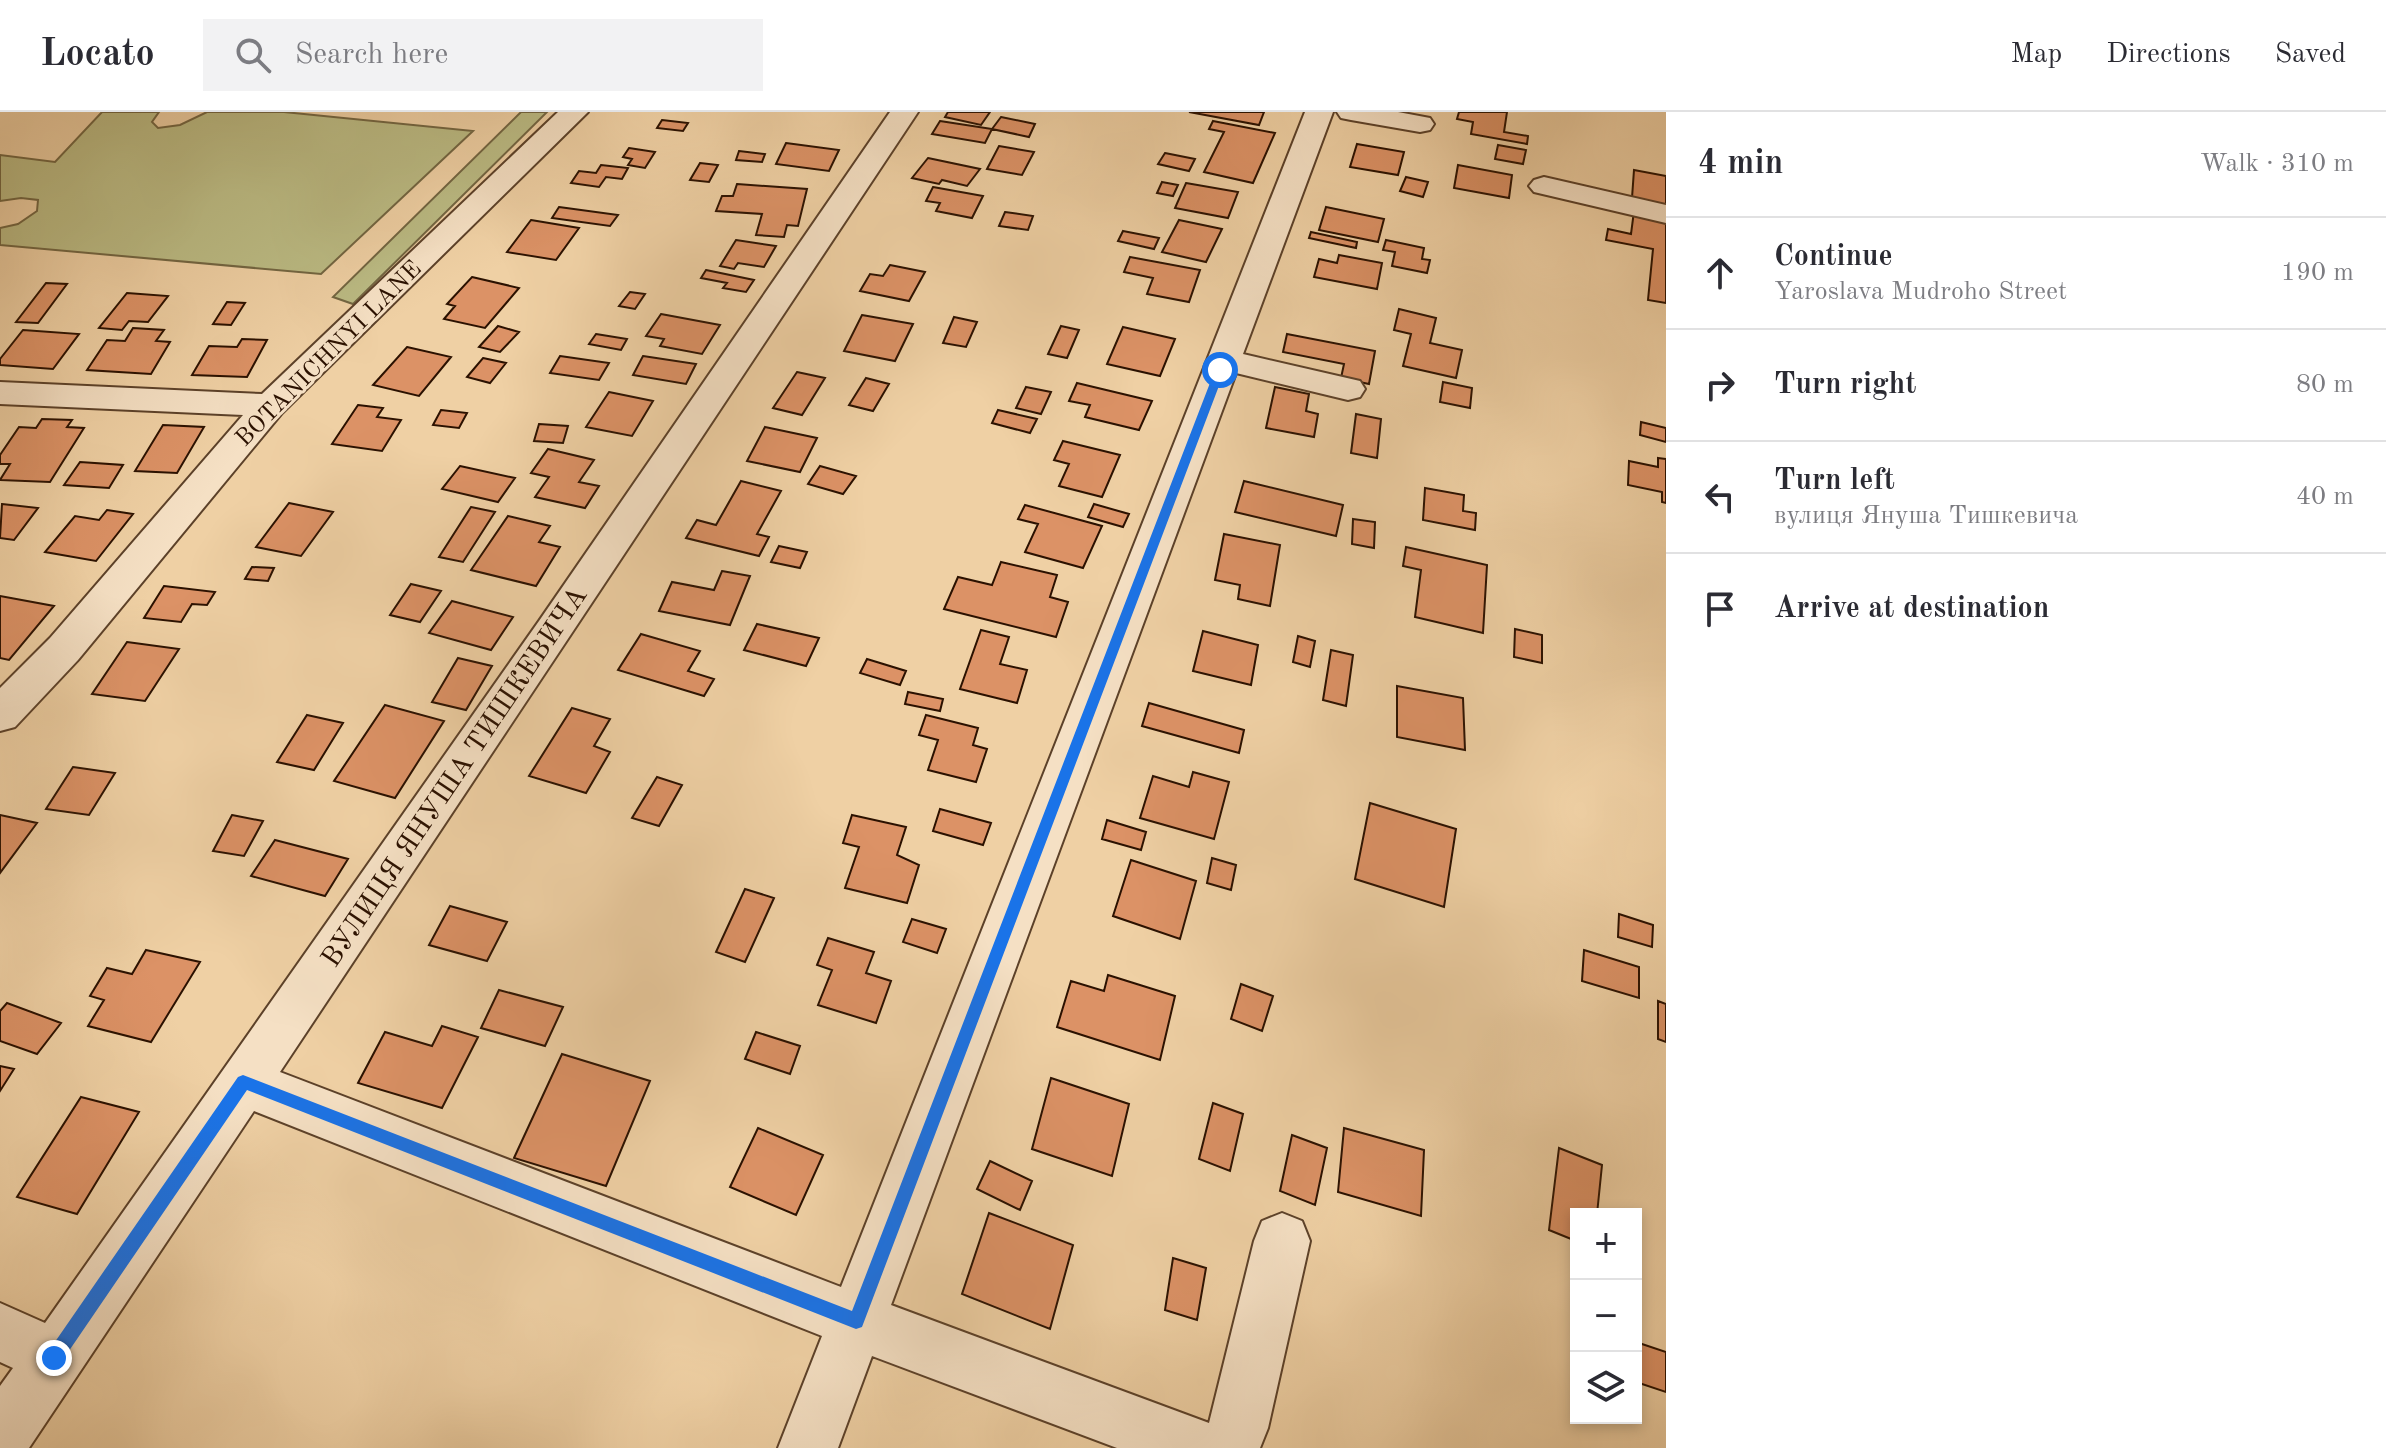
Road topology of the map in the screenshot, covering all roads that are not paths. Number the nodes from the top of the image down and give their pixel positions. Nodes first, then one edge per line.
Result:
1 (574, 112) edge
2 (904, 112) edge
3 (1319, 112) edge
4 (1351, 112) edge
5 (1420, 124) dead end
6 (1544, 186) dead end
7 (1666, 214) edge
8 (1224, 360) junction
9 (1348, 389) dead end
10 (0, 393) edge
11 (270, 405) junction
12 (0, 715) edge
13 (243, 1082) junction
14 (1282, 1241) dead end
15 (856, 1321) junction
16 (0, 1332) edge
17 (54, 1358) junction
18 (0, 1438) edge
19 (808, 1448) edge
20 (1197, 1448) edge
21 (1230, 1448) edge

1 - 11 street, BOTANICHNYI LANE
2 - 13 street, ВУЛИЦЯ ЯНУША ТИШКЕВИЧА
3 - 8 street
4 - 5 street
6 - 7 street
8 - 9 street
8 - 15 street
10 - 11 street
11 - 12 street, BOTANICHNYI LANE
13 - 15 street
13 - 17 street, ВУЛИЦЯ ЯНУША ТИШКЕВИЧА
14 - 21 street
15 - 19 street
15 - 20 street
16 - 17 street
17 - 18 street, ВУЛИЦЯ ЯНУША ТИШКЕВИЧА

